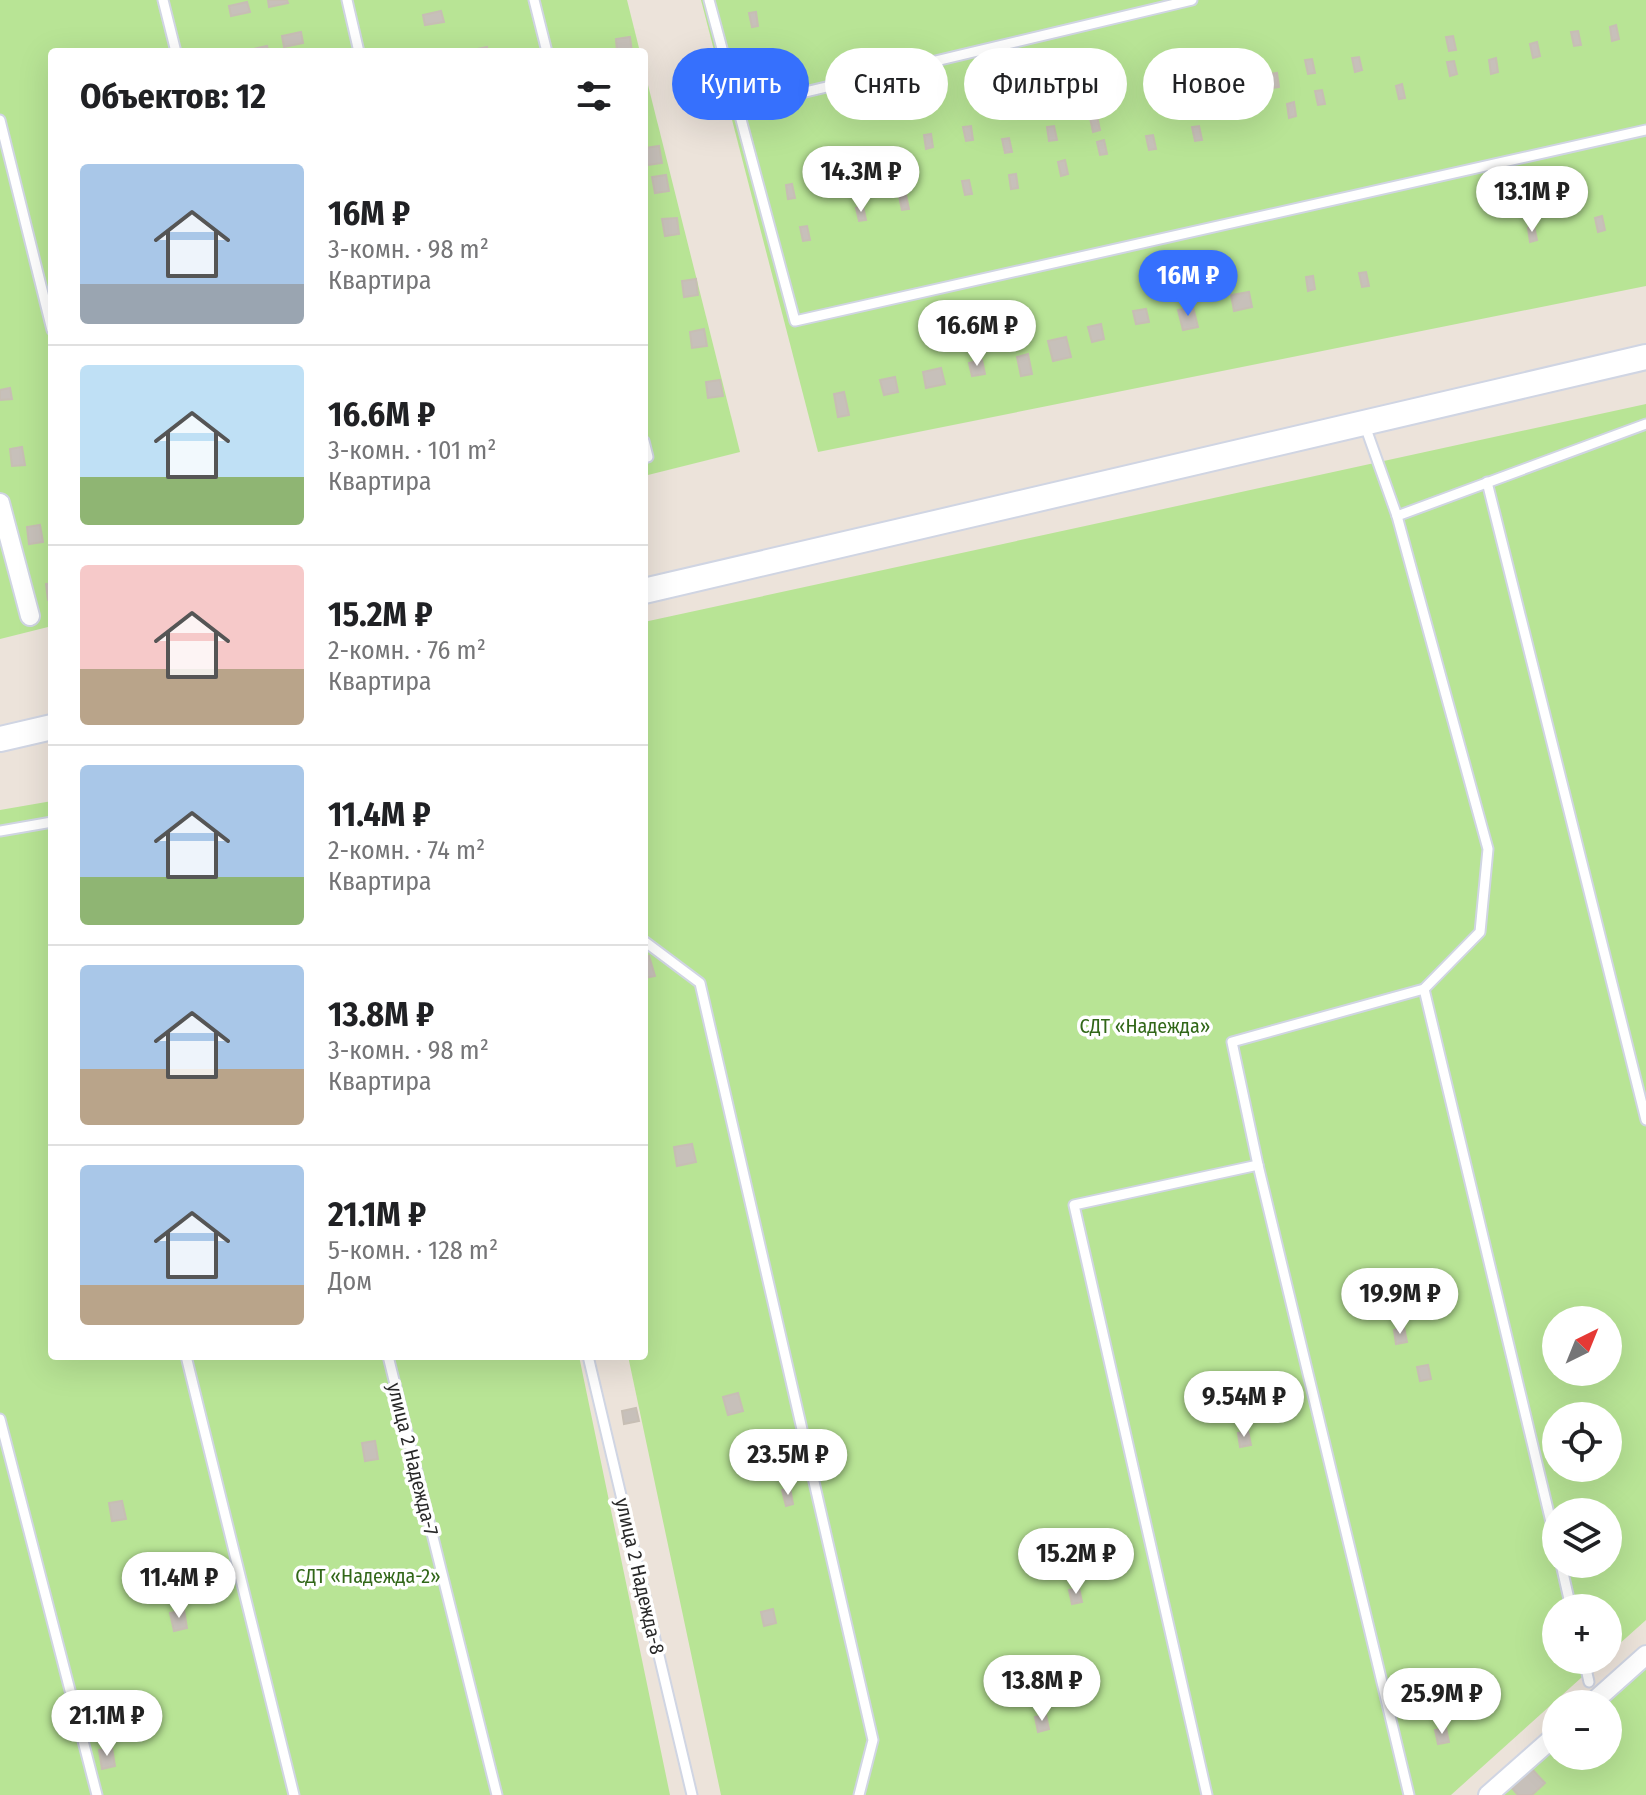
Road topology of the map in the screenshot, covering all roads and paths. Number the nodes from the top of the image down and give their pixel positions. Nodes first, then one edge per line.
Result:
1 (163, 0) edge
2 (347, 0) edge
3 (534, 0) edge
4 (709, 0) edge
5 (1192, 0) edge
6 (175, 48) edge
7 (358, 48) edge
8 (546, 48) edge
9 (722, 48) edge
10 (809, 91) edge
11 (0, 120) edge
12 (741, 120) edge
13 (1646, 130) edge
14 (48, 314) edge
15 (1646, 357) edge
16 (1364, 423) junction
17 (1646, 424) edge
18 (1487, 482) junction
19 (1, 514) edge
20 (1397, 516) junction
21 (648, 590) edge
22 (30, 616) dead end
23 (48, 728) edge
24 (0, 739) edge
25 (48, 823) edge
26 (0, 831) edge
27 (648, 944) edge
28 (1424, 989) junction
29 (1646, 1120) edge
30 (1258, 1165) junction
31 (187, 1360) edge
32 (389, 1360) edge
33 (589, 1360) edge
34 (0, 1419) edge
35 (1545, 1498) edge
36 (1646, 1655) edge
37 (1587, 1674) edge
38 (1589, 1682) dead end
39 (1607, 1690) edge
40 (1542, 1747) edge
41 (97, 1795) edge
42 (294, 1795) edge
43 (497, 1795) edge
44 (692, 1795) edge
45 (859, 1795) edge
46 (1207, 1795) edge
47 (1409, 1795) edge
48 (1488, 1795) edge

1 - 6 lane
2 - 7 lane
3 - 8 lane
4 - 9 lane
5 - 10 lane
11 - 14 lane
12 - 13 lane
15 - 16 street
16 - 20 lane
16 - 21 street
17 - 18 lane
18 - 20 lane
18 - 29 lane
19 - 22 street
20 - 28 lane
23 - 24 street
25 - 26 lane
27 - 45 lane
28 - 30 lane
28 - 35 lane
30 - 46 lane
30 - 47 lane
31 - 42 lane
32 - 43 lane, улица 2 Надежда-7
33 - 44 lane, улица 2 Надежда-8
34 - 41 lane
36 - 39 street
37 - 38 lane
40 - 48 street

